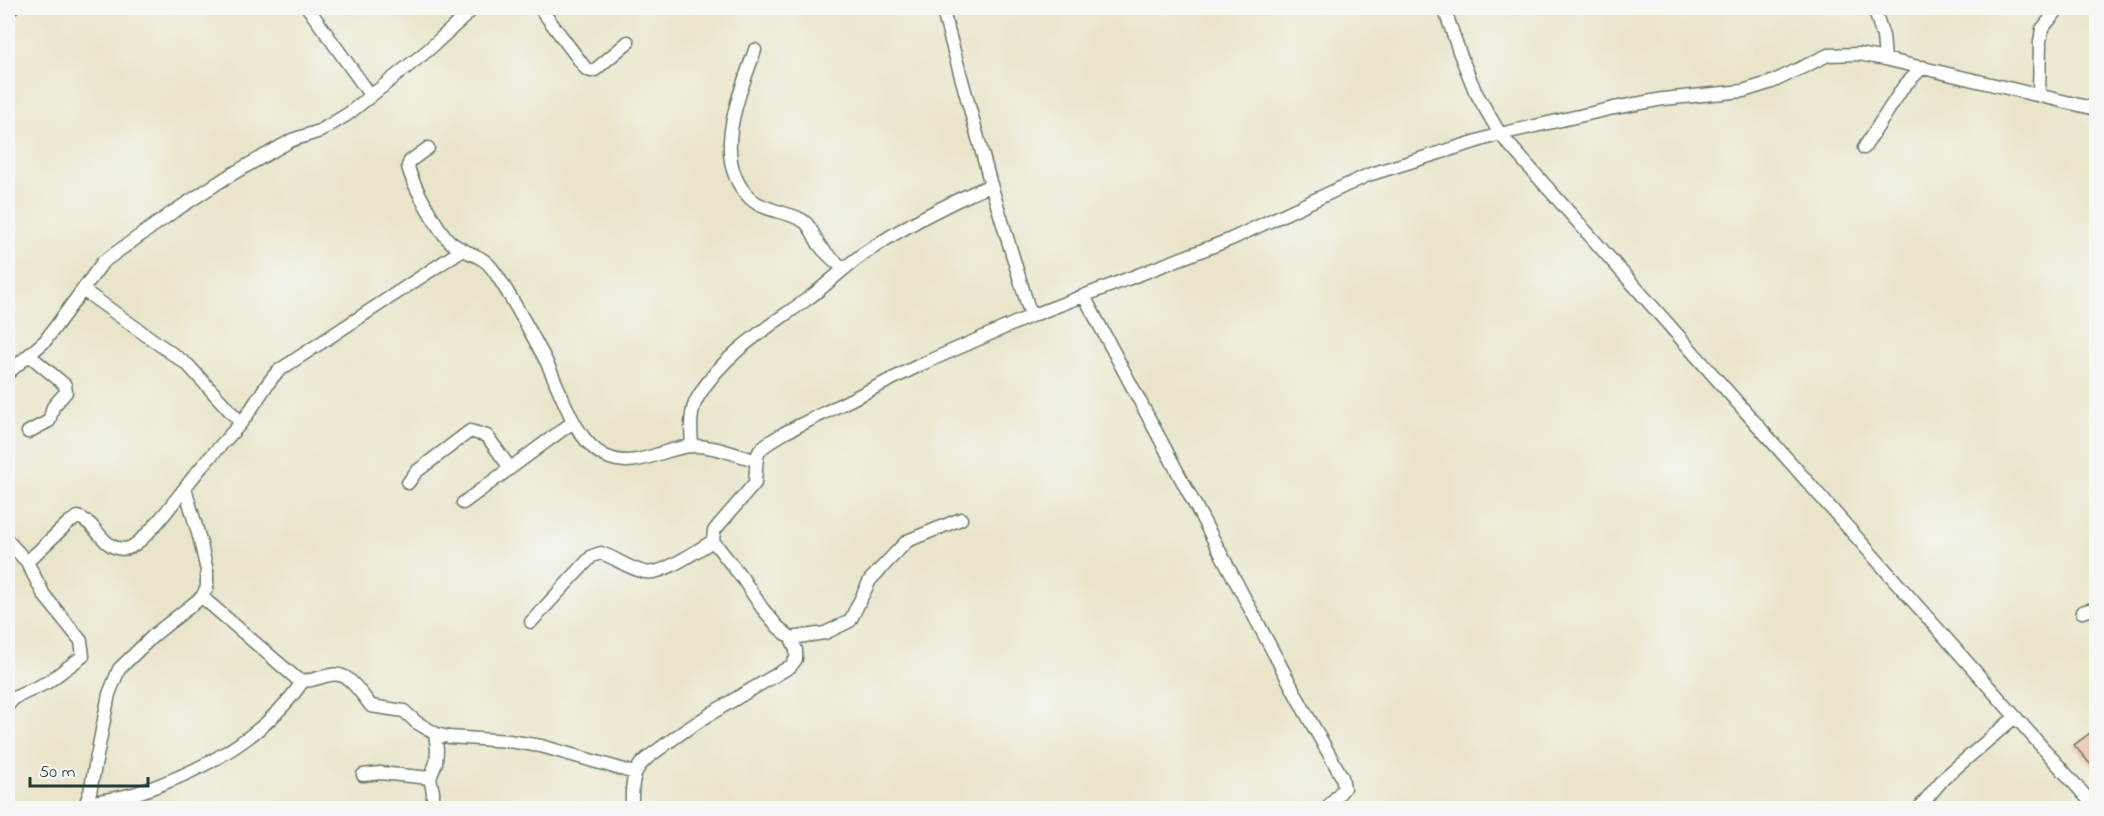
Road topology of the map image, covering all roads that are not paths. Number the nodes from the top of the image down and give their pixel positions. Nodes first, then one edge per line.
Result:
1 (12, 8) edge
2 (308, 8) edge
3 (474, 8) edge
4 (540, 8) edge
5 (942, 8) edge
6 (1444, 8) edge
7 (1874, 8) edge
8 (2060, 8) edge
9 (8, 12) edge
10 (628, 42) dead end
11 (755, 50) dead end
12 (1885, 58) junction
13 (1923, 68) junction
14 (2039, 95) junction
15 (371, 96) junction
16 (2097, 109) edge
17 (1500, 134) junction
18 (428, 148) dead end
19 (1864, 148) dead end
20 (991, 185) junction
21 (462, 250) junction
22 (844, 269) junction
23 (83, 290) junction
24 (1084, 296) junction
25 (1031, 316) junction
26 (29, 355) junction
27 (8, 373) edge
28 (573, 422) junction
29 (241, 423) junction
30 (28, 432) dead end
31 (692, 446) junction
32 (755, 460) junction
33 (510, 468) junction
34 (408, 483) dead end
35 (185, 488) junction
36 (463, 503) dead end
37 (961, 519) dead end
38 (8, 541) edge
39 (713, 541) junction
40 (27, 562) junction
41 (202, 597) junction
42 (2097, 609) edge
43 (2082, 612) dead end
44 (531, 622) dead end
45 (791, 638) junction
46 (303, 681) junction
47 (10, 709) edge
48 (2015, 717) junction
49 (435, 733) junction
50 (635, 773) junction
51 (363, 775) dead end
52 (430, 778) junction
53 (86, 806) edge
54 (433, 808) edge
55 (632, 808) edge
56 (1327, 808) edge
57 (1919, 808) edge
58 (2097, 808) edge

1 - 9 street
2 - 15 street
3 - 15 street
4 - 10 street
5 - 20 street
6 - 17 street
7 - 12 street
8 - 14 street
11 - 22 street
12 - 13 street
12 - 17 street
13 - 14 street
13 - 19 street
14 - 16 street
15 - 23 street
17 - 24 street
17 - 48 street
18 - 21 street
20 - 22 street
20 - 25 street
21 - 28 street
21 - 29 street
22 - 31 street
23 - 26 street
23 - 29 street
24 - 25 street
24 - 56 street
25 - 32 street
26 - 27 street
26 - 30 street
28 - 31 street
28 - 33 street
29 - 35 street
31 - 32 street
32 - 39 street
33 - 34 street
33 - 36 street
35 - 40 street
35 - 41 street
37 - 45 street
38 - 40 street
39 - 44 street
39 - 45 street
40 - 47 street
41 - 46 street
41 - 53 street
42 - 43 street
45 - 50 street
46 - 49 street
46 - 53 street
48 - 57 street
48 - 58 street
49 - 50 street
49 - 52 street
50 - 55 street
51 - 52 street
52 - 54 street

